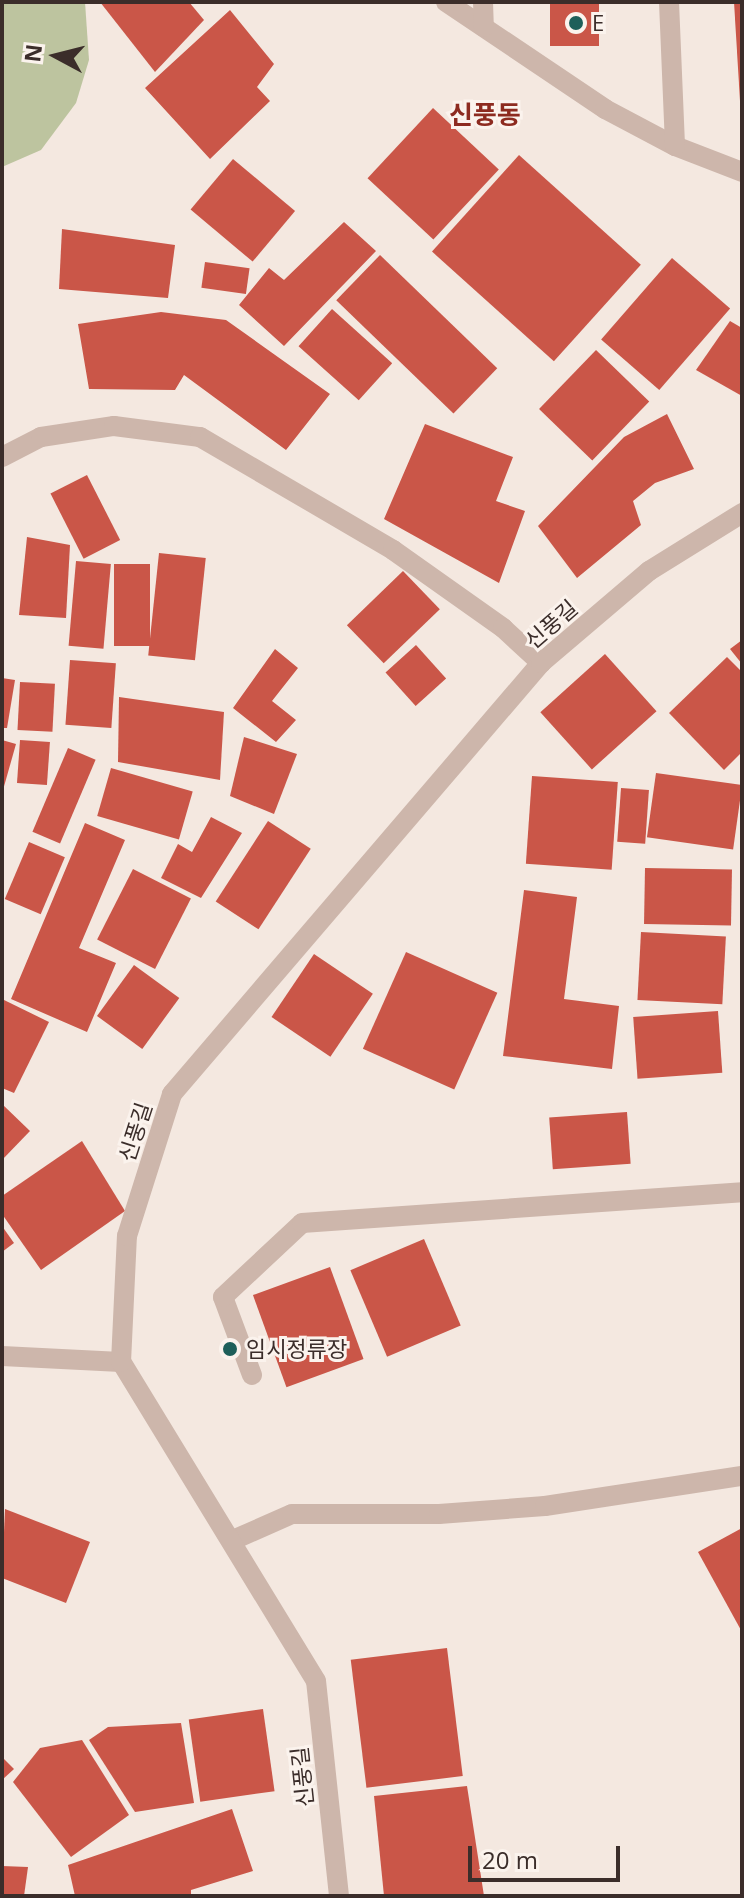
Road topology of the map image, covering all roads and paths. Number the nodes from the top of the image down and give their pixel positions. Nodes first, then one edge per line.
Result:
1 (446, 2) edge
2 (483, 2) edge
3 (669, 2) edge
4 (484, 27) junction
5 (675, 146) junction
6 (742, 172) edge
7 (2, 457) edge
8 (742, 513) edge
9 (541, 663) junction
10 (742, 1192) edge
11 (2, 1356) edge
12 (121, 1362) junction
13 (252, 1375) dead end
14 (742, 1476) edge
15 (233, 1540) junction
16 (339, 1896) edge

1 - 4 lane
2 - 4 lane
3 - 5 lane
4 - 5 lane
5 - 6 lane
7 - 9 lane
8 - 9 lane, 신풍길
9 - 12 lane, 신풍길
10 - 13 lane
11 - 12 lane
12 - 15 lane, 신풍길
14 - 15 lane
15 - 16 lane, 신풍길

